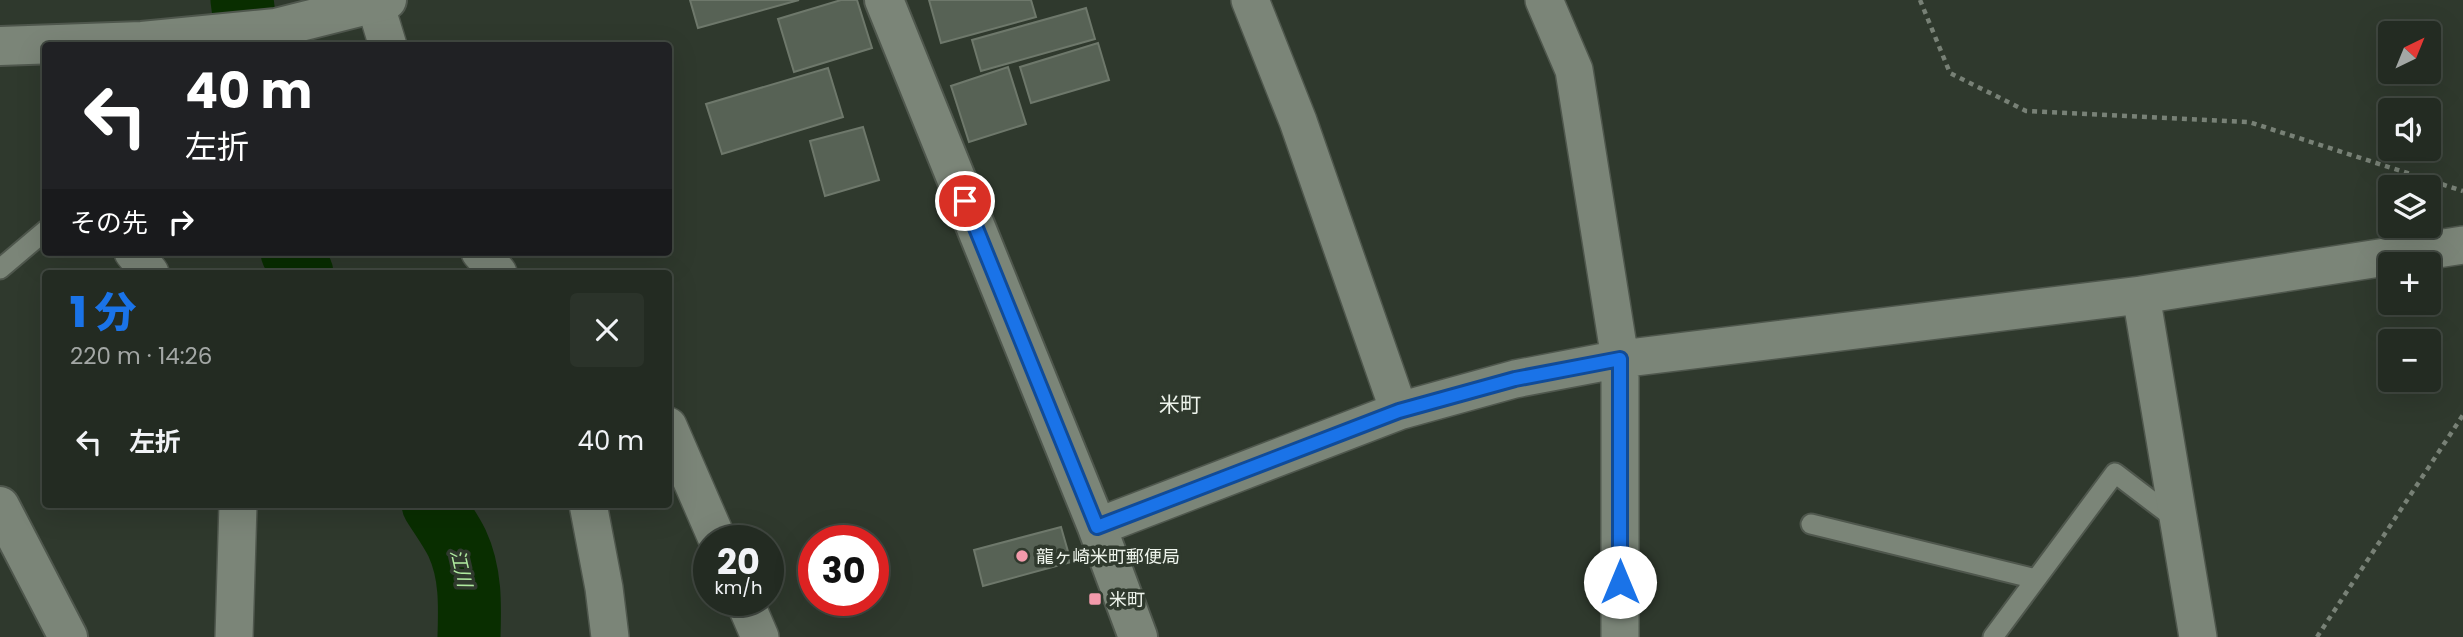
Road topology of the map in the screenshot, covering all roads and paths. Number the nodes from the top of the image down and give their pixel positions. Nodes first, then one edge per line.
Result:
1 (884, 0) edge
2 (1250, 0) edge
3 (1544, 0) edge
4 (1920, 0) edge
5 (378, 1) edge
6 (152, 42) edge
7 (387, 42) edge
8 (42, 45) edge
9 (0, 46) edge
10 (2463, 191) edge
11 (42, 233) edge
12 (2463, 245) edge
13 (136, 256) edge
14 (483, 256) edge
15 (0, 269) edge
16 (148, 270) edge
17 (495, 270) edge
18 (2141, 295) junction
19 (1620, 359) junction
20 (1399, 411) junction
21 (2463, 415) edge
22 (672, 435) edge
23 (0, 506) edge
24 (238, 508) edge
25 (589, 508) edge
26 (2179, 522) junction
27 (1811, 524) dead end
28 (711, 525) edge
29 (1097, 527) junction
30 (2036, 579) junction
31 (751, 616) edge
32 (68, 637) edge
33 (234, 637) edge
34 (610, 637) edge
35 (760, 637) edge
36 (1138, 637) edge
37 (1620, 637) edge
38 (1993, 637) edge
39 (2198, 637) edge
40 (2317, 637) edge

1 - 29 street
2 - 20 street
3 - 19 street
4 - 10 path
5 - 6 street
5 - 7 street
8 - 9 street
11 - 15 lane
12 - 18 street
13 - 16 street
14 - 17 street
18 - 19 street
18 - 26 street
19 - 20 street
19 - 37 street
20 - 29 street
21 - 40 path
22 - 28 street
23 - 32 street
24 - 33 street
25 - 34 street
26 - 30 lane
26 - 39 street
27 - 30 lane
29 - 36 street
30 - 38 lane
31 - 35 street

